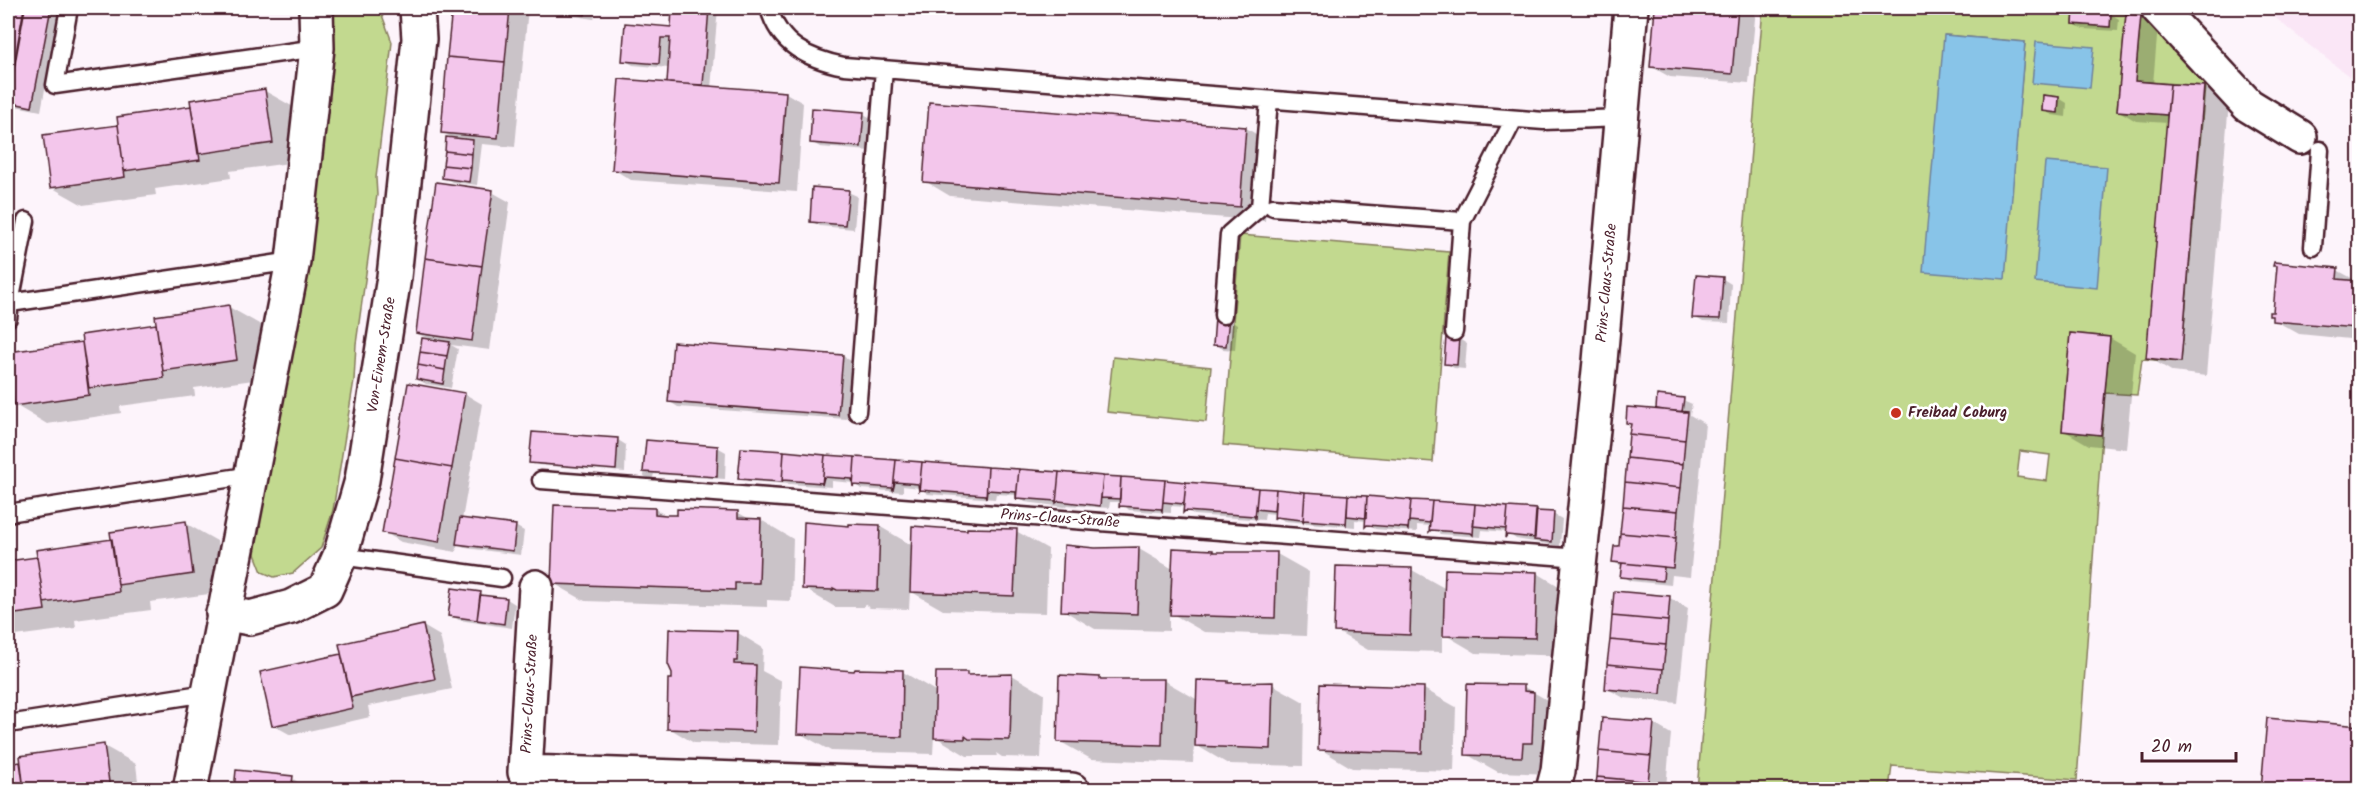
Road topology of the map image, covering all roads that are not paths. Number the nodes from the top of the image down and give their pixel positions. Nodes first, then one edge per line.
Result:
1 (69, 8) edge
2 (316, 8) edge
3 (417, 8) edge
4 (770, 8) edge
5 (1631, 8) edge
6 (2158, 8) edge
7 (317, 48) junction
8 (884, 69) junction
9 (1269, 100) junction
10 (1621, 118) junction
11 (1514, 119) junction
12 (2310, 144) joint
13 (1273, 207) dead end
14 (26, 221) dead end
15 (1462, 221) junction
16 (2313, 247) dead end
17 (293, 261) junction
18 (1227, 306) dead end
19 (9, 311) edge
20 (1454, 332) dead end
21 (857, 412) dead end
22 (252, 475) junction
23 (541, 480) dead end
24 (8, 513) edge
25 (340, 556) junction
26 (1580, 558) junction
27 (502, 578) dead end
28 (536, 587) dead end
29 (223, 613) junction
30 (207, 693) junction
31 (8, 724) edge
32 (524, 781) edge
33 (841, 786) edge
34 (190, 789) edge
35 (1052, 789) edge
36 (1553, 789) edge

1 - 7 lane
2 - 7 street
3 - 25 street, Von-Einem-Straße
4 - 8 lane
5 - 10 street, Prins-Claus-Straße
6 - 12 street
7 - 17 street
8 - 9 lane
8 - 21 lane
9 - 11 lane
9 - 18 lane
10 - 11 lane
10 - 26 street, Prins-Claus-Straße
11 - 15 lane
12 - 16 lane
13 - 15 lane
14 - 19 lane
15 - 20 lane
17 - 19 lane
17 - 22 street
22 - 24 lane
22 - 29 street
23 - 26 lane, Prins-Claus-Straße
25 - 27 lane
25 - 29 street, Von-Einem-Straße
26 - 36 street, Prins-Claus-Straße
28 - 32 street, Prins-Claus-Straße
29 - 30 street
30 - 31 lane
30 - 34 street
32 - 33 street, Prins-Claus-Straße
33 - 35 street, Prins-Claus-Straße

